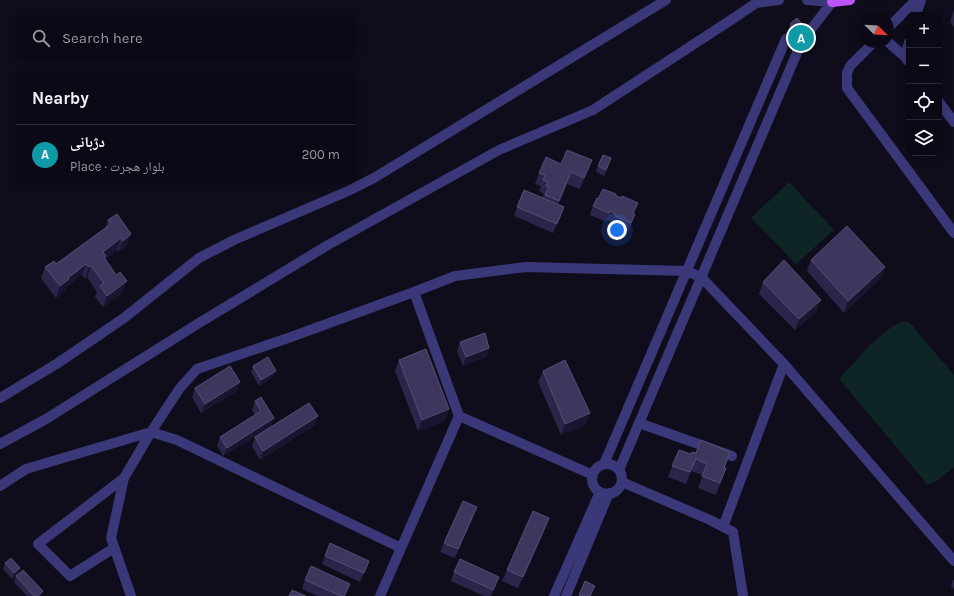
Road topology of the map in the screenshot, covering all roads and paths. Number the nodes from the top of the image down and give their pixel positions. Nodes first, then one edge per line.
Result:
1 (666, 0) edge
2 (779, 0) edge
3 (807, 0) edge
4 (850, 0) edge
5 (916, 0) edge
6 (920, 0) edge
7 (833, 1) edge
8 (917, 12) edge
9 (818, 21) junction
10 (894, 22) edge
11 (894, 47) edge
12 (868, 48) edge
13 (906, 58) edge
14 (942, 106) edge
15 (954, 122) edge
16 (954, 233) edge
17 (686, 271) junction
18 (701, 276) junction
19 (414, 292) junction
20 (784, 364) junction
21 (0, 398) edge
22 (459, 416) junction
23 (639, 423) junction
24 (150, 432) junction
25 (0, 444) edge
26 (732, 456) dead end
27 (604, 464) junction
28 (619, 470) junction
29 (593, 475) junction
30 (124, 478) junction
31 (622, 482) junction
32 (0, 486) edge
33 (604, 492) junction
34 (723, 527) junction
35 (114, 548) junction
36 (401, 548) junction
37 (954, 561) edge
38 (131, 596) edge
39 (380, 596) edge
40 (554, 596) edge
41 (566, 596) edge
42 (744, 596) edge

1 - 21 lane
2 - 25 lane
3 - 7 lane
4 - 7 main road
5 - 10 lane
6 - 8 lane
7 - 9 lane
9 - 17 lane
9 - 18 lane
11 - 13 lane
12 - 16 lane
14 - 15 lane
17 - 18 lane
17 - 19 lane
17 - 27 lane
18 - 20 lane
18 - 23 lane
19 - 22 lane
19 - 24 lane
20 - 34 lane
20 - 37 lane
22 - 29 lane
22 - 36 lane
23 - 26 lane
23 - 28 lane
24 - 30 lane
24 - 32 lane
24 - 36 lane
27 - 28 lane
27 - 29 lane
28 - 31 lane
29 - 33 lane
30 - 35 lane
30 - 35 lane
31 - 33 lane
31 - 34 lane
33 - 40 lane
33 - 41 lane
34 - 42 lane
35 - 38 lane
36 - 39 lane

